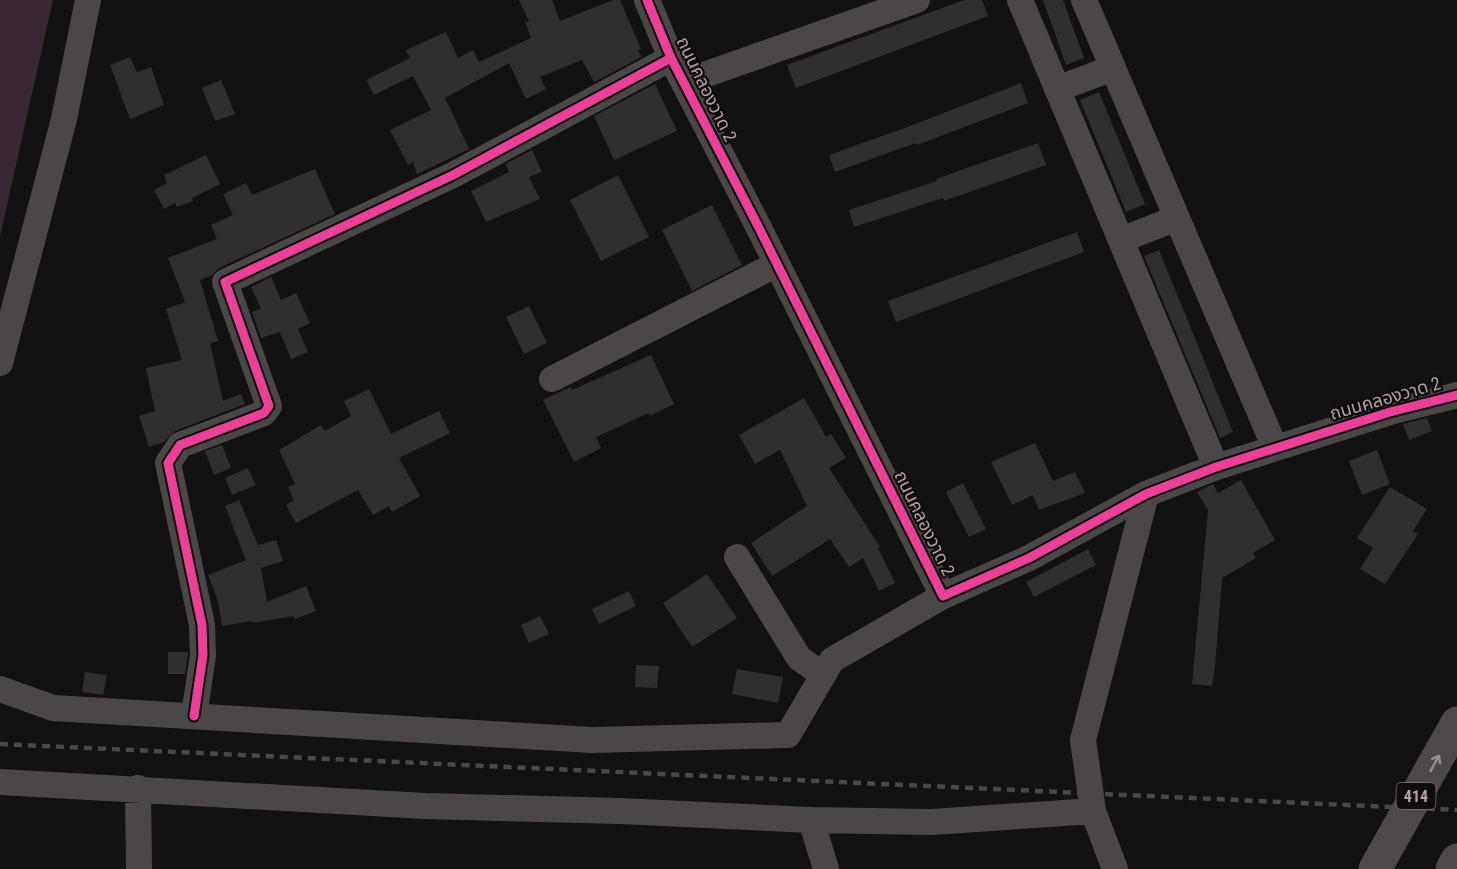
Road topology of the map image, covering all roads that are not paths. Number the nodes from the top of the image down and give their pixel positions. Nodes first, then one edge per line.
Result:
1 (88, 0) edge
2 (647, 0) edge
3 (916, 0) edge
4 (1020, 0) edge
5 (1084, 0) edge
6 (671, 58) junction
7 (1113, 68) junction
8 (684, 82) junction
9 (1057, 89) junction
10 (1178, 218) junction
11 (1121, 240) junction
12 (777, 264) junction
13 (0, 363) edge
14 (552, 378) dead end
15 (1457, 395) edge
16 (1275, 448) junction
17 (1216, 467) junction
18 (1146, 494) junction
19 (737, 557) dead end
20 (943, 596) junction
21 (824, 675) junction
22 (0, 689) edge
23 (194, 716) junction
24 (1457, 723) edge
25 (0, 782) edge
26 (138, 788) junction
27 (1093, 811) junction
28 (811, 820) junction
29 (1457, 860) edge
30 (139, 869) edge
31 (826, 869) edge
32 (1115, 869) edge
33 (1375, 869) edge
34 (1452, 869) edge

1 - 13 street
2 - 6 street, ถนนคลองวาด 2
3 - 8 street
4 - 9 street
5 - 7 street
6 - 8 street, ถนนคลองวาด 2
6 - 23 street
7 - 9 street
7 - 10 street
8 - 12 street, ถนนคลองวาด 2
9 - 11 street
10 - 11 street
10 - 16 street
11 - 17 street
12 - 14 street
12 - 20 street, ถนนคลองวาด 2
15 - 16 street, ถนนคลองวาด 2
16 - 17 street, ถนนคลองวาด 2
17 - 18 street, ถนนคลองวาด 2
18 - 20 street, ถนนคลองวาด 2
18 - 27 street
19 - 21 street
20 - 21 street
21 - 23 street
22 - 23 street
33 -> 24 main road, 414, bridge
25 - 26 street
26 - 28 street
26 - 30 street
27 - 28 street
27 - 32 street
28 - 31 street
29 - 34 main road

